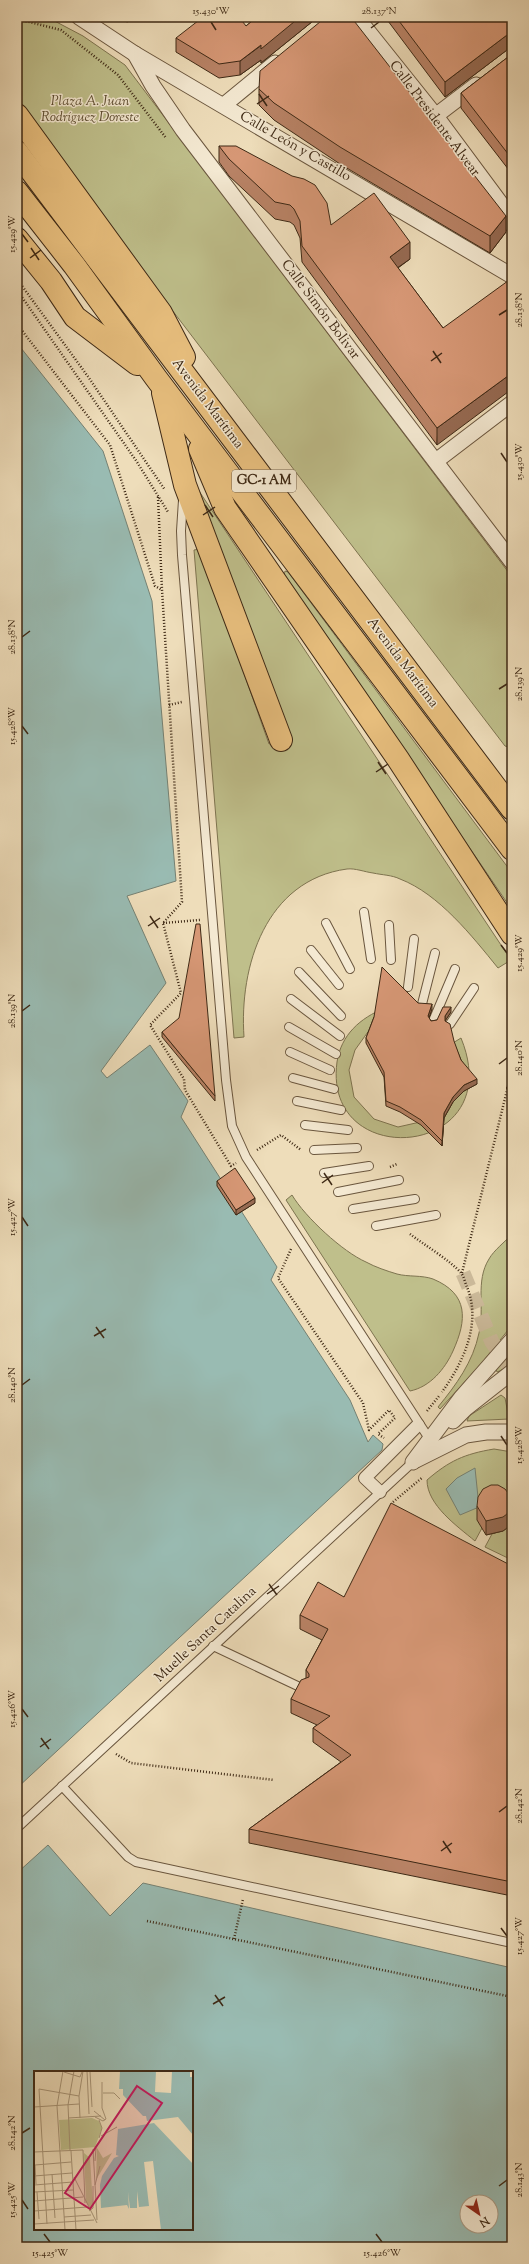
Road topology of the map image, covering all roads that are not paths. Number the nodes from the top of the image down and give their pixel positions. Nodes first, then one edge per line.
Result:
1 (79, 17) edge
2 (354, 17) edge
3 (135, 54) junction
4 (284, 56) edge
5 (488, 75) edge
6 (224, 106) junction
7 (17, 116) edge
8 (434, 117) junction
9 (17, 152) edge
10 (17, 192) edge
11 (512, 222) edge
12 (17, 239) edge
13 (512, 276) edge
14 (159, 382) junction
15 (512, 403) edge
16 (213, 413) junction
17 (187, 419) junction
18 (436, 462) junction
19 (176, 491) junction
20 (512, 562) edge
21 (281, 740) dead end
22 (512, 809) edge
23 (512, 849) edge
24 (364, 912) dead end
25 (326, 923) dead end
26 (389, 925) dead end
27 (512, 934) edge
28 (414, 940) dead end
29 (311, 950) dead end
30 (435, 953) dead end
31 (371, 959) dead end
32 (391, 960) dead end
33 (350, 969) dead end
34 (455, 969) dead end
35 (299, 972) dead end
36 (339, 985) dead end
37 (408, 987) dead end
38 (474, 988) dead end
39 (291, 999) dead end
40 (422, 1004) edge
41 (341, 1016) dead end
42 (433, 1021) edge
43 (450, 1024) edge
44 (289, 1027) dead end
45 (340, 1036) dead end
46 (290, 1052) dead end
47 (336, 1054) dead end
48 (330, 1070) dead end
49 (293, 1078) dead end
50 (334, 1090) dead end
51 (297, 1101) dead end
52 (341, 1110) dead end
53 (305, 1125) dead end
54 (348, 1130) dead end
55 (357, 1148) dead end
56 (314, 1150) dead end
57 (369, 1166) dead end
58 (324, 1173) dead end
59 (399, 1180) dead end
60 (338, 1192) dead end
61 (415, 1199) dead end
62 (353, 1209) dead end
63 (436, 1215) dead end
64 (376, 1226) dead end
65 (512, 1340) edge
66 (512, 1372) edge
67 (416, 1421) junction
68 (512, 1432) edge
69 (430, 1440) junction
70 (413, 1462) junction
71 (380, 1492) junction
72 (214, 1646) junction
73 (304, 1688) edge
74 (62, 1786) junction
75 (17, 1828) edge
76 (512, 1943) edge

1 - 3 street, Calle León y Castillo
2 - 8 street, Calle Presidente Alvear
3 - 6 street, Calle León y Castillo
3 - 18 street, Calle Simón Bolivar
4 - 6 street
5 - 8 street
6 - 13 street, Calle León y Castillo
7 - 16 highway
8 - 11 street, Calle Presidente Alvear
9 - 16 highway, Avenida Marítima / GC-1 AM
10 - 14 highway, Avenida Marítima / GC-1 AM
12 - 14 highway
14 - 17 highway, Avenida Marítima / GC-1 AM
14 - 19 highway
15 - 18 street
16 - 22 highway, Avenida Marítima / GC-1 AM
17 - 23 highway, Avenida Marítima / GC-1 AM
17 - 27 highway
18 - 20 street, Calle Simón Bolivar
19 - 21 highway
19 - 67 lane
24 - 31 lane
25 - 33 lane
26 - 32 lane
28 - 37 lane
29 - 36 lane
30 - 40 lane
34 - 42 lane
35 - 41 lane
38 - 43 lane
39 - 45 lane
44 - 47 lane
46 - 48 lane
49 - 50 lane
51 - 52 lane
53 - 54 lane
55 - 56 lane
57 - 58 lane
59 - 60 lane
61 - 62 lane
63 - 64 lane
65 - 69 street
66 - 70 street
67 - 69 lane
67 - 71 street
68 - 70 street
69 - 70 street
70 - 71 lane, Muelle Santa Catalina
71 - 72 lane, Muelle Santa Catalina
72 - 73 lane
72 - 74 lane, Muelle Santa Catalina
74 - 75 lane, Muelle Santa Catalina
74 - 76 lane

